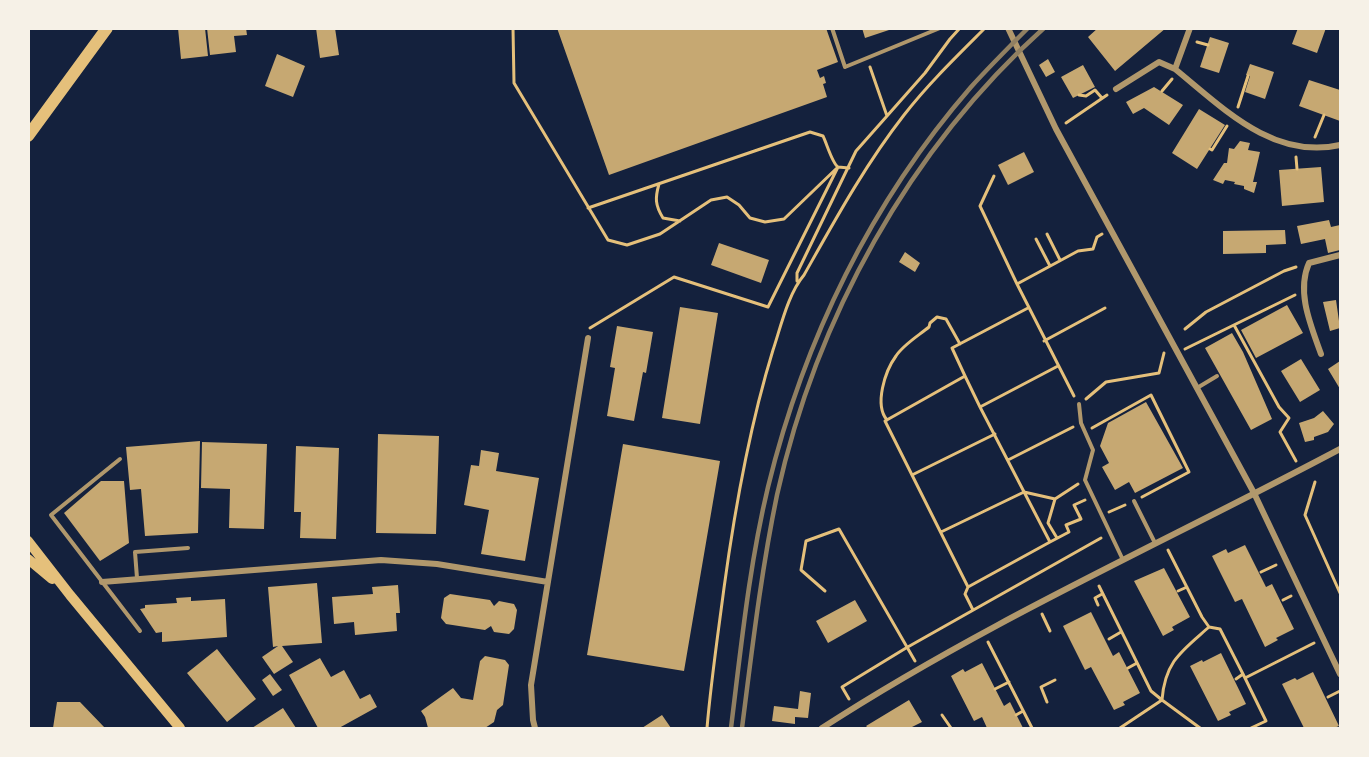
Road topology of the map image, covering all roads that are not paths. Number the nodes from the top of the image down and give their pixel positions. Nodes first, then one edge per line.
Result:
1 (107, 28) edge
2 (832, 28) edge
3 (940, 28) edge
4 (1008, 28) edge
5 (1190, 28) edge
6 (1175, 69) junction
7 (1116, 89) road end
8 (28, 136) edge
9 (1341, 145) edge
10 (1341, 255) edge
11 (588, 338) road end
12 (1321, 354) dead end
13 (1217, 376) dead end
14 (1197, 388) junction
15 (1079, 404) road end
16 (1341, 449) edge
17 (120, 459) dead end
18 (1254, 493) junction
19 (1134, 501) road end
20 (28, 541) edge
21 (1155, 544) junction
22 (188, 548) dead end
23 (28, 559) edge
24 (1123, 560) junction
25 (137, 579) junction
26 (102, 582) junction
27 (548, 582) junction
28 (70, 595) junction
29 (140, 632) dead end
30 (1341, 674) edge
31 (180, 729) edge
32 (535, 729) edge
33 (822, 729) edge

1 - 8 main road
2 - 3 lane
4 - 14 street
5 - 6 street
6 - 7 street
6 - 9 street
10 - 12 street
11 - 27 street
13 - 14 lane
14 - 18 street
15 - 24 lane
16 - 18 street
17 - 26 lane
18 - 21 street
18 - 30 street
19 - 21 lane
20 - 28 main road
21 - 24 street
22 - 25 lane
23 - 28 main road
24 - 33 street
25 - 26 street
25 - 27 street
26 - 29 lane
27 - 32 street
28 - 31 main road

